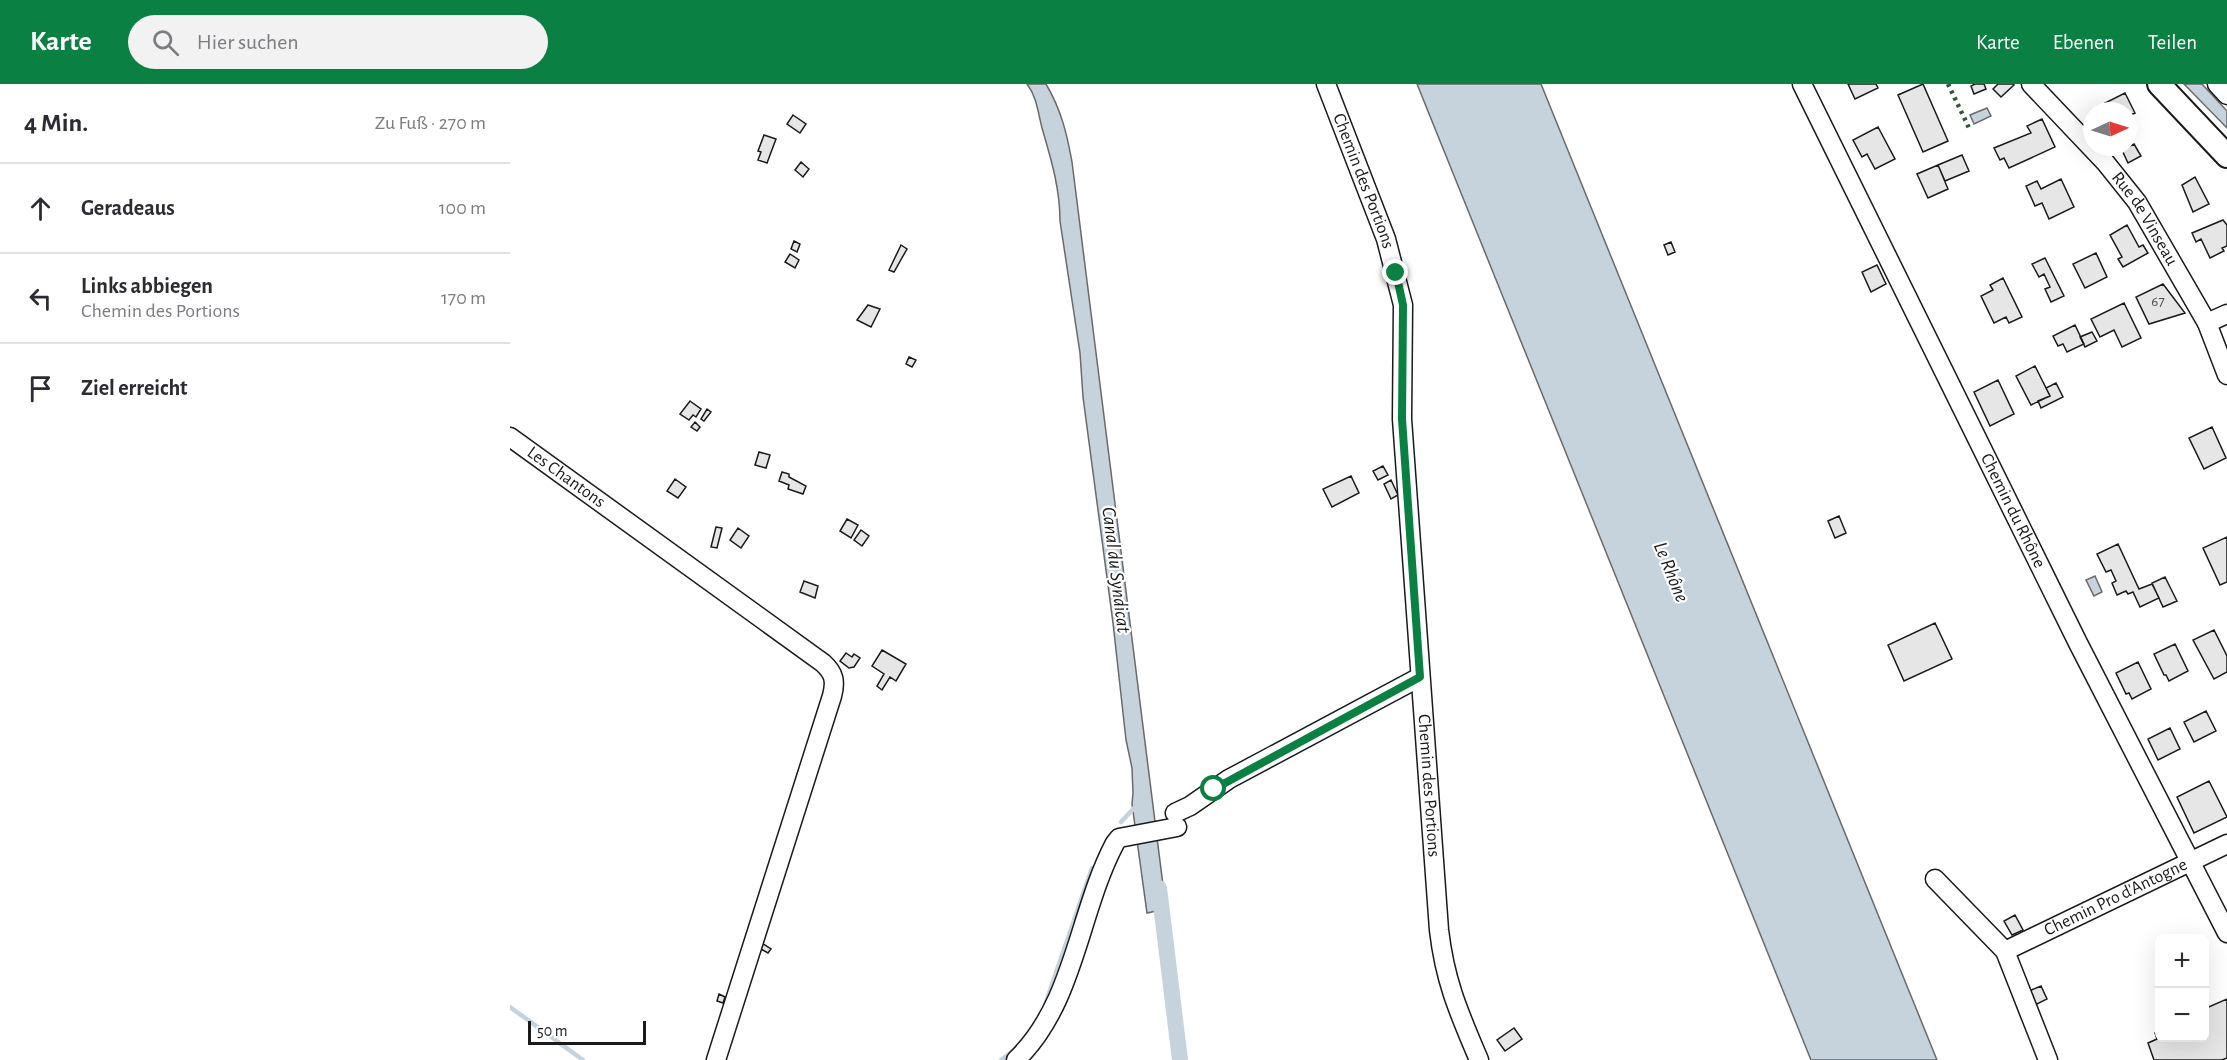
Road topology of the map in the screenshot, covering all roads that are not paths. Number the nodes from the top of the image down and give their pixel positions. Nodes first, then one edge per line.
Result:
1 (1326, 84) edge
2 (1802, 84) edge
3 (2031, 84) edge
4 (2159, 84) edge
5 (2217, 84) edge
6 (2227, 94) edge
7 (2227, 156) edge
8 (2227, 314) edge
9 (2207, 323) junction
10 (2227, 375) edge
11 (510, 437) edge
12 (1420, 677) junction
13 (2227, 844) edge
14 (2191, 861) junction
15 (1935, 879) dead end
16 (2227, 933) edge
17 (2005, 951) junction
18 (716, 1060) edge
19 (1016, 1060) edge
20 (1479, 1060) edge
21 (2048, 1060) edge

1 - 12 street, Chemin des Portions
2 - 14 street, Chemin du Rhône
3 - 9 street, Rue de Vinseau
4 - 7 main road
5 - 6 street
8 - 9 street
9 - 10 street, Rue de Vinseau
11 - 18 street, Les Chantons
12 - 19 street
12 - 20 street, Chemin des Portions
13 - 14 street, Chemin Pro d'Antogne
14 - 16 street, Chemin du Rhône
14 - 17 street, Chemin Pro d'Antogne
15 - 17 street
17 - 21 street

